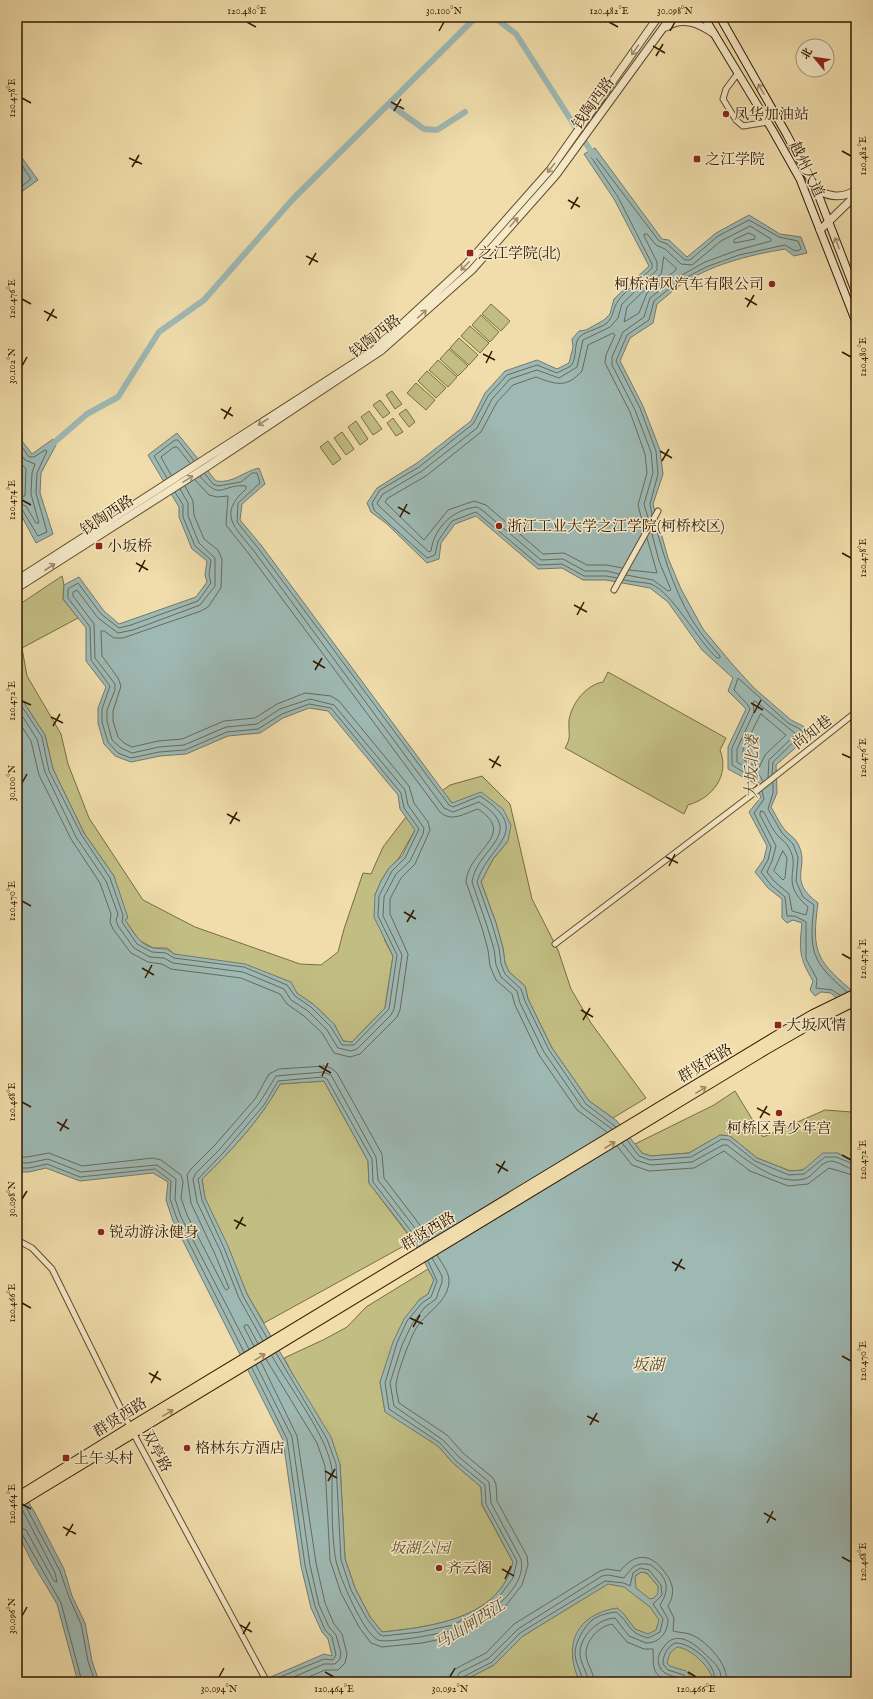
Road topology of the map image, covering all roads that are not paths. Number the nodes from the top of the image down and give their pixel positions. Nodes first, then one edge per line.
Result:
1 (658, 17) edge
2 (671, 17) edge
3 (704, 17) edge
4 (720, 17) edge
5 (660, 32) junction
6 (713, 33) junction
7 (738, 73) junction
8 (768, 122) junction
9 (815, 189) junction
10 (856, 190) edge
11 (856, 195) edge
12 (829, 223) junction
13 (820, 230) junction
14 (856, 293) edge
15 (856, 322) edge
16 (206, 463) junction
17 (165, 488) junction
18 (658, 511) dead end
19 (17, 580) edge
20 (17, 588) edge
21 (614, 590) dead end
22 (856, 712) edge
23 (555, 944) dead end
24 (856, 993) edge
25 (856, 1001) edge
26 (841, 1004) junction
27 (17, 1240) edge
28 (132, 1430) junction
29 (26, 1495) junction
30 (17, 1497) edge
31 (17, 1504) edge
32 (267, 1682) edge

1 -> 16 street, 钱陶西路
2 - 5 street, 钱陶西路
3 - 6 street, 越州大道
9 -> 4 street, 越州大道
5 - 6 street
16 -> 5 street, 钱陶西路
6 - 7 street, 越州大道
7 - 8 street, 越州大道
7 - 8 street
8 - 13 street, 越州大道
9 - 10 street
9 - 12 street, 越州大道
11 - 12 street
12 - 13 street
14 -> 12 street, 越州大道
13 - 15 street, 越州大道
16 - 17 street, 钱陶西路
17 - 19 street, 钱陶西路
20 -> 17 street, 钱陶西路
18 - 21 street
22 - 23 street, 尚知巷
24 - 26 main road, 群贤西路
25 - 26 main road, 群贤西路
26 - 28 main road, 群贤西路
27 - 28 street, 双亭路
28 - 29 main road, 群贤西路
28 - 32 street, 双亭路
29 - 30 main road, 群贤西路
29 - 31 main road, 群贤西路

